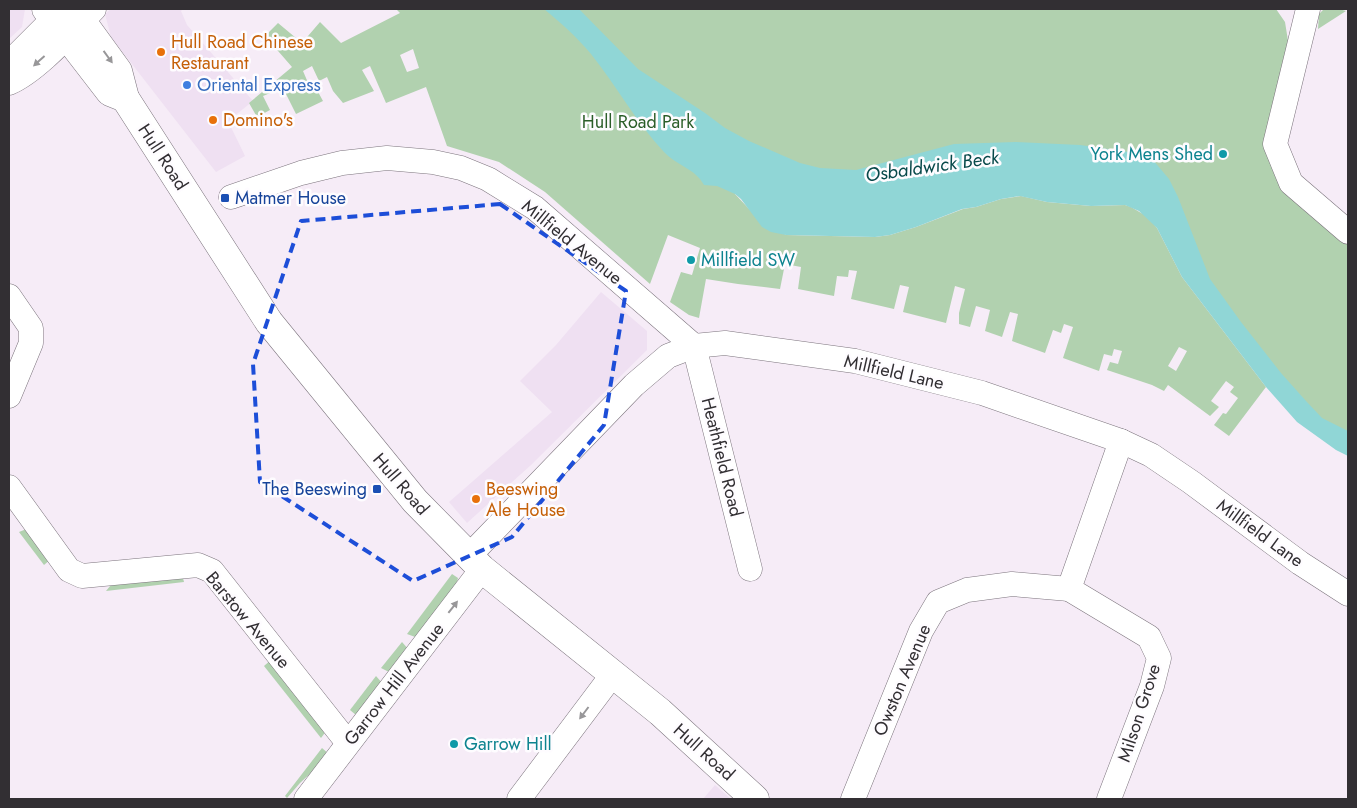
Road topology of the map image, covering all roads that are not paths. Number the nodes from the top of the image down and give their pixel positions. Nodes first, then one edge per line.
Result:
1 (1308, 9) edge
2 (68, 16) edge
3 (9, 62) edge
4 (9, 83) edge
5 (231, 197) dead end
6 (1348, 232) edge
7 (9, 296) edge
8 (694, 346) junction
9 (9, 396) edge
10 (1121, 441) junction
11 (9, 488) edge
12 (476, 562) junction
13 (750, 569) dead end
14 (1069, 589) junction
15 (1348, 594) edge
16 (613, 674) junction
17 (348, 743) junction
18 (306, 799) edge
19 (519, 799) edge
20 (756, 799) edge
21 (853, 799) edge
22 (1109, 799) edge

1 - 6 street
2 - 3 street
2 -> 4 street
2 - 12 main road, Hull Road
5 - 8 street, Millfield Avenue
7 - 9 street
8 - 10 street, Millfield Lane
8 - 12 street, Millfield Lane
8 - 13 street, Heathfield Road
10 - 14 street
10 - 15 street, Millfield Lane
11 - 17 street, Barstow Avenue
12 - 16 main road, Hull Road
17 -> 12 street, Garrow Hill Avenue
14 - 21 street, Owston Avenue
14 - 22 street, Milson Grove
16 -> 19 street
16 - 20 main road, Hull Road
17 - 18 street, Garrow Hill Avenue

